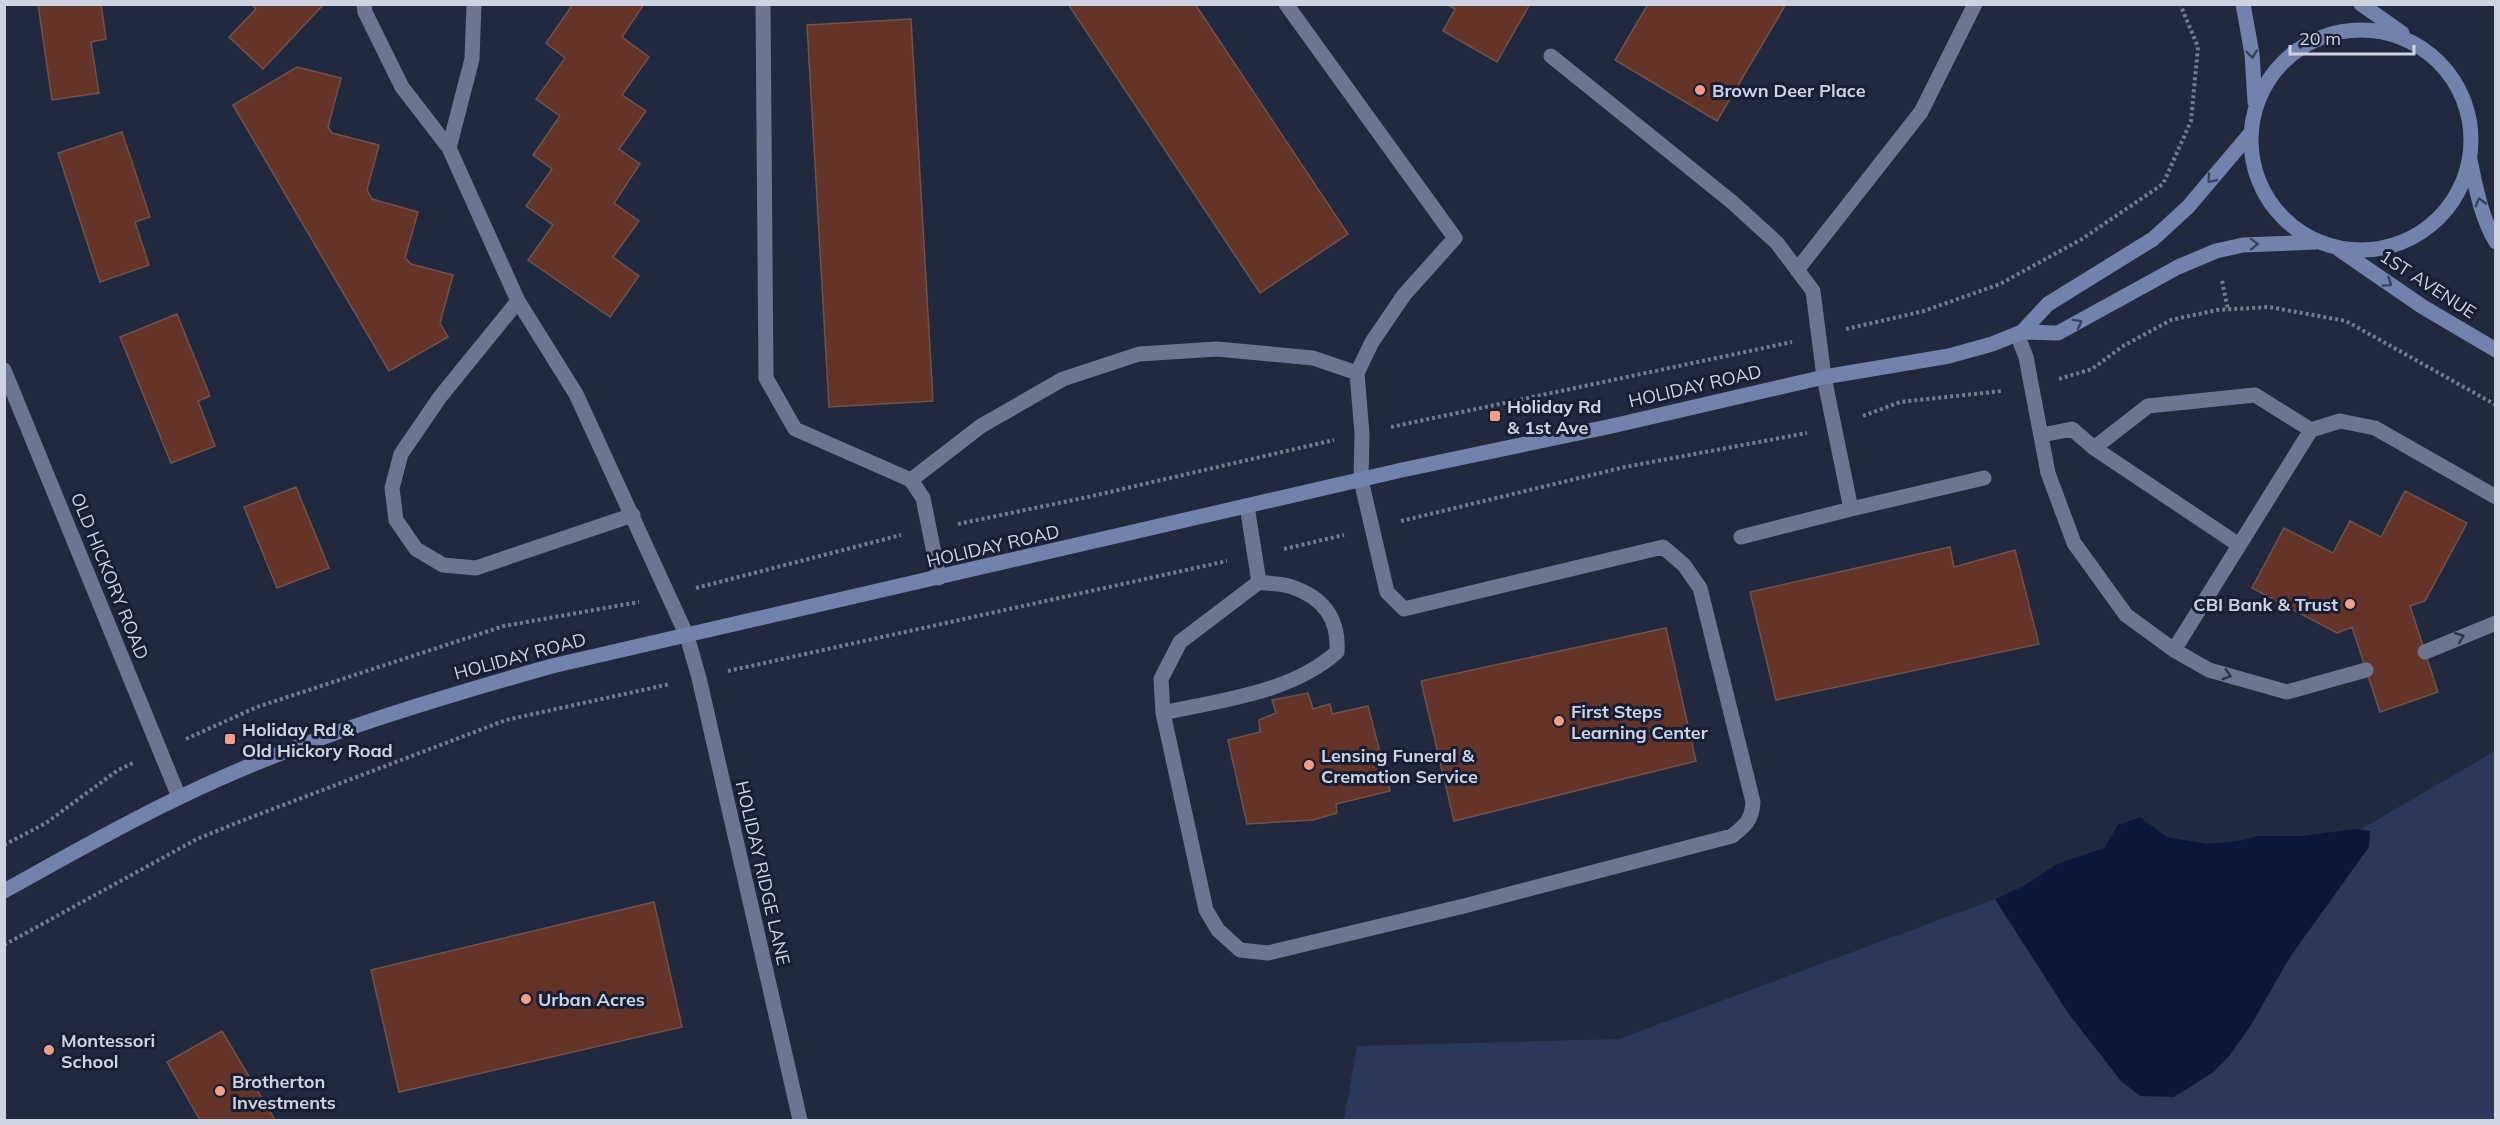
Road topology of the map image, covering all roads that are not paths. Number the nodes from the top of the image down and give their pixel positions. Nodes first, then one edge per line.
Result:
1 (364, 4) edge
2 (474, 4) edge
3 (763, 4) edge
4 (1286, 4) edge
5 (1975, 4) edge
6 (2243, 4) edge
7 (2361, 4) edge
8 (2421, 47) junction
9 (1551, 56) dead end
10 (2255, 105) junction
11 (2249, 135) junction
12 (449, 148) junction
13 (2470, 160) junction
14 (2316, 242) junction
15 (2496, 243) edge
16 (2340, 250) junction
17 (1797, 270) junction
18 (518, 301) junction
19 (2020, 333) junction
20 (2496, 350) edge
21 (4, 370) edge
22 (1357, 373) junction
23 (1824, 376) junction
24 (2311, 430) junction
25 (2042, 435) junction
26 (2094, 448) junction
27 (1984, 478) dead end
28 (911, 480) junction
29 (1361, 480) junction
30 (2496, 497) edge
31 (1247, 506) junction
32 (1851, 509) junction
33 (633, 514) junction
34 (1741, 537) dead end
35 (2238, 545) junction
36 (939, 578) junction
37 (1259, 582) junction
38 (2496, 623) edge
39 (687, 636) junction
40 (2174, 650) junction
41 (2425, 652) dead end
42 (2366, 670) dead end
43 (1163, 713) junction
44 (179, 797) junction
45 (4, 891) edge
46 (800, 1120) edge

1 - 12 street, HOLIDAY RIDGE LANE
2 - 12 street
3 - 28 street
4 - 22 street
5 - 17 street
6 -> 10 street
7 - 8 street
8 - 10 street
8 - 13 street
9 - 17 street
10 - 11 street
11 - 14 street
11 -> 19 street, HOLIDAY ROAD
12 - 18 street, HOLIDAY RIDGE LANE
15 -> 13 street
13 - 16 street
14 - 16 street
19 -> 14 street, HOLIDAY ROAD
16 -> 20 street, 1ST AVENUE
17 - 23 street
18 - 33 street, HOLIDAY RIDGE LANE
18 - 33 street
19 - 23 street, HOLIDAY ROAD
19 - 25 street
21 - 44 street, OLD HICKORY ROAD
22 - 28 street
22 - 29 street
23 - 29 street, HOLIDAY ROAD
23 - 32 street
24 - 26 street
24 - 30 street
24 - 35 street
25 - 26 street
25 - 40 street
26 - 35 street
27 - 32 street
28 - 36 street
29 - 31 street, HOLIDAY ROAD
29 - 43 street
31 - 36 street, HOLIDAY ROAD
31 - 37 street
32 - 34 street
33 - 39 street, HOLIDAY RIDGE LANE
35 - 40 street
36 - 39 street, HOLIDAY ROAD
37 - 43 street
37 - 43 street
41 -> 38 street
39 - 44 street, HOLIDAY ROAD
39 - 46 street, HOLIDAY RIDGE LANE
40 -> 42 street
44 - 45 street, HOLIDAY ROAD

